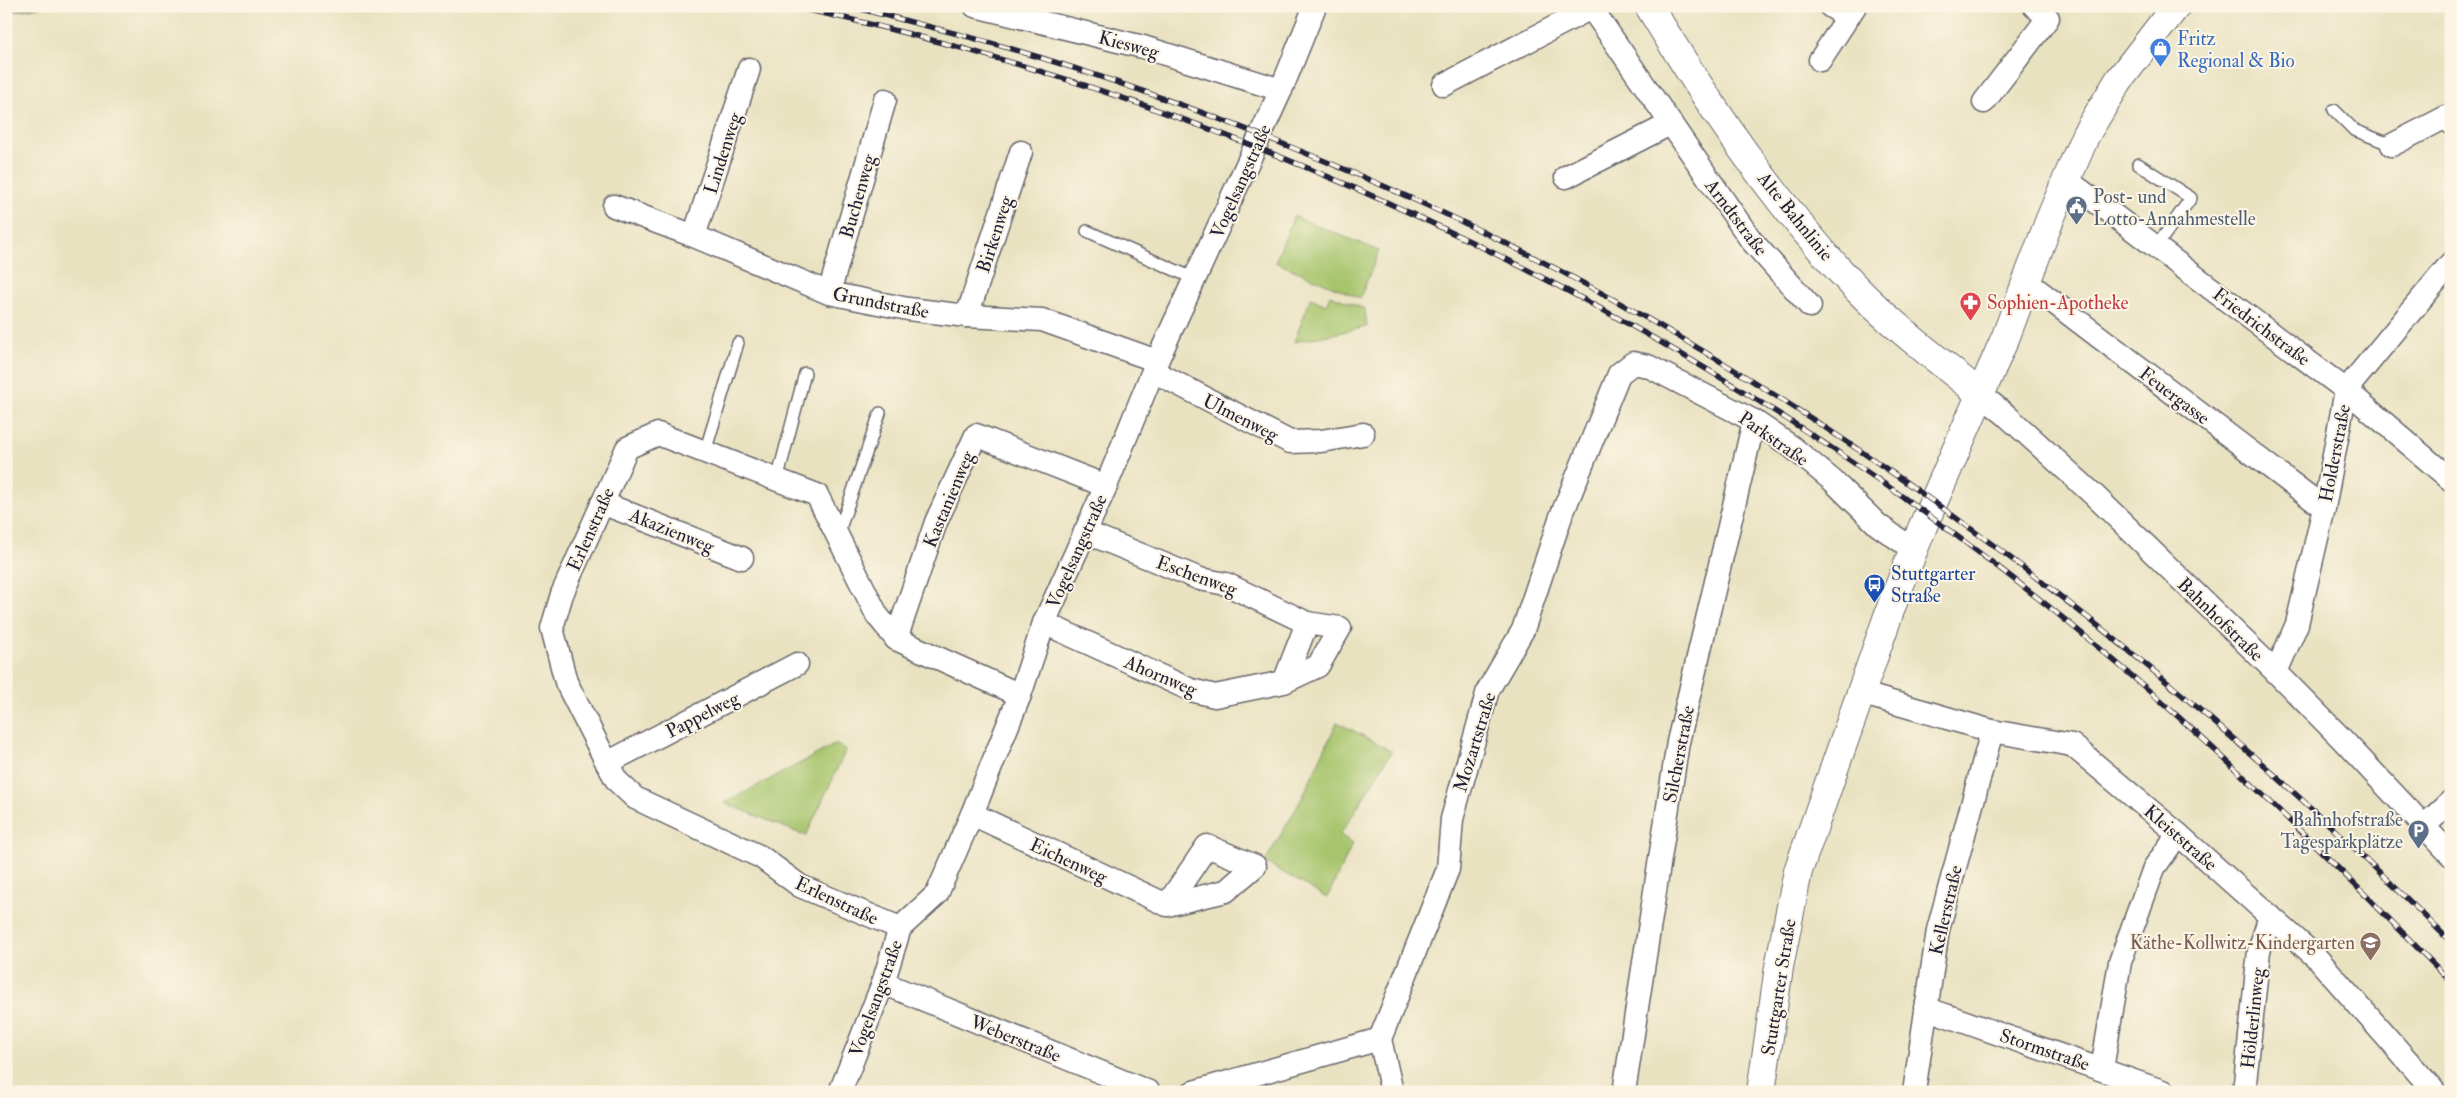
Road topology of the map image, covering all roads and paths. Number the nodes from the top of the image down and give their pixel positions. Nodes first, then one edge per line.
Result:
1 (975, 6) edge
2 (1315, 6) edge
3 (1649, 6) edge
4 (2034, 6) edge
5 (2176, 6) edge
6 (1591, 7) edge
7 (1844, 10) edge
8 (1820, 60) dead end
9 (749, 69) dead end
10 (1444, 85) dead end
11 (1281, 90) junction
12 (885, 100) dead end
13 (1984, 102) dead end
14 (2334, 110) dead end
15 (2451, 123) edge
16 (1670, 124) junction
17 (2392, 145) joint
18 (1020, 152) dead end
19 (2138, 164) dead end
20 (1566, 177) dead end
21 (2067, 180) junction
22 (614, 206) dead end
23 (1087, 231) dead end
24 (694, 236) junction
25 (2156, 247) junction
26 (2451, 263) edge
27 (1195, 279) junction
28 (2027, 282) junction
29 (829, 293) junction
30 (1810, 306) dead end
31 (967, 316) junction
32 (738, 343) dead end
33 (1155, 366) junction
34 (805, 372) dead end
35 (1619, 374) joint
36 (2346, 390) junction
37 (1980, 394) junction
38 (880, 413) dead end
39 (1754, 421) junction
40 (1363, 434) dead end
41 (705, 452) junction
42 (777, 480) junction
43 (2451, 480) edge
44 (1106, 486) junction
45 (602, 503) junction
46 (2324, 508) junction
47 (1085, 532) junction
48 (838, 535) junction
49 (1914, 550) junction
50 (742, 558) dead end
51 (1044, 622) junction
52 (1307, 622) junction
53 (896, 639) junction
54 (797, 664) dead end
55 (2276, 672) junction
56 (1284, 682) junction
57 (1860, 693) junction
58 (1020, 695) junction
59 (1992, 731) junction
60 (607, 763) junction
61 (2451, 801) edge
62 (972, 814) junction
63 (2423, 827) junction
64 (2178, 834) junction
65 (2451, 856) edge
66 (1167, 906) dead end
67 (2270, 916) junction
68 (900, 928) junction
69 (883, 983) junction
70 (1925, 1008) junction
71 (1380, 1039) junction
72 (2102, 1069) junction
73 (840, 1092) edge
74 (1149, 1092) edge
75 (1193, 1092) edge
76 (1392, 1092) edge
77 (1624, 1092) edge
78 (1761, 1092) edge
79 (1914, 1092) edge
80 (2165, 1092) edge
81 (2244, 1092) edge
82 (2435, 1092) edge

1 - 11 street, Kiesweg
2 - 11 street, Vogelsangstraße
3 - 37 street, Alte Bahnlinie
4 - 13 street
5 - 21 street, Stuttgarter Straße
6 - 10 street, Arndtstraße
6 - 16 street, Arndtstraße
7 - 8 street
9 - 24 street, Lindenweg
11 - 27 street, Vogelsangstraße
12 - 29 street, Buchenweg
14 - 17 lane
15 - 17 street
16 - 20 street
16 - 30 street, Arndtstraße
18 - 31 street, Birkenweg
19 - 25 lane
21 - 25 street, Friedrichstraße
21 - 28 street, Stuttgarter Straße
22 - 24 street, Grundstraße
23 - 27 lane
24 - 29 street, Grundstraße
25 - 36 street, Friedrichstraße
26 - 36 street, Holderstraße
27 - 33 street, Vogelsangstraße
28 - 37 street, Stuttgarter Straße
28 - 46 street, Feuergasse
29 - 31 street, Grundstraße
31 - 33 street, Grundstraße
32 - 41 lane
33 - 40 street, Ulmenweg
33 - 44 street, Vogelsangstraße
34 - 42 lane
35 - 39 street, Parkstraße
35 - 71 street, Mozartstraße
36 - 43 street, Friedrichstraße
36 - 46 street, Holderstraße
37 - 49 street, Stuttgarter Straße
37 - 55 street, Bahnhofstraße
38 - 48 lane
39 - 49 street, Parkstraße
39 - 77 street, Silcherstraße
41 - 42 street, Erlenstraße
41 - 45 street, Erlenstraße
42 - 48 street, Erlenstraße
44 - 47 street, Vogelsangstraße
44 - 53 street, Kastanienweg
45 - 50 street, Akazienweg
45 - 60 street, Erlenstraße
46 - 55 street, Holderstraße
47 - 51 street, Vogelsangstraße
47 - 52 street, Eschenweg
48 - 53 street, Erlenstraße
49 - 57 street, Stuttgarter Straße
51 - 56 street, Ahornweg
51 - 58 street, Vogelsangstraße
52 - 56 street
52 - 56 street, Ahornweg
53 - 58 street, Erlenstraße
54 - 60 street, Pappelweg
55 - 63 street, Bahnhofstraße
57 - 59 street, Kleiststraße
57 - 78 street, Stuttgarter Straße
58 - 62 street, Vogelsangstraße
59 - 64 street, Kleiststraße
59 - 70 street, Kellerstraße
60 - 68 street, Erlenstraße
61 - 63 street
62 - 66 street, Eichenweg
62 - 68 street, Vogelsangstraße
63 - 65 street, Bahnhofstraße
64 - 67 street, Kleiststraße
64 - 72 street
67 - 81 street, Hölderlinweg
67 - 82 street, Kleiststraße
68 - 69 street, Vogelsangstraße
69 - 73 street, Vogelsangstraße
69 - 74 street, Weberstraße
70 - 72 street, Stormstraße
70 - 79 street, Kellerstraße
71 - 75 street
71 - 76 street
72 - 80 street, Stormstraße

